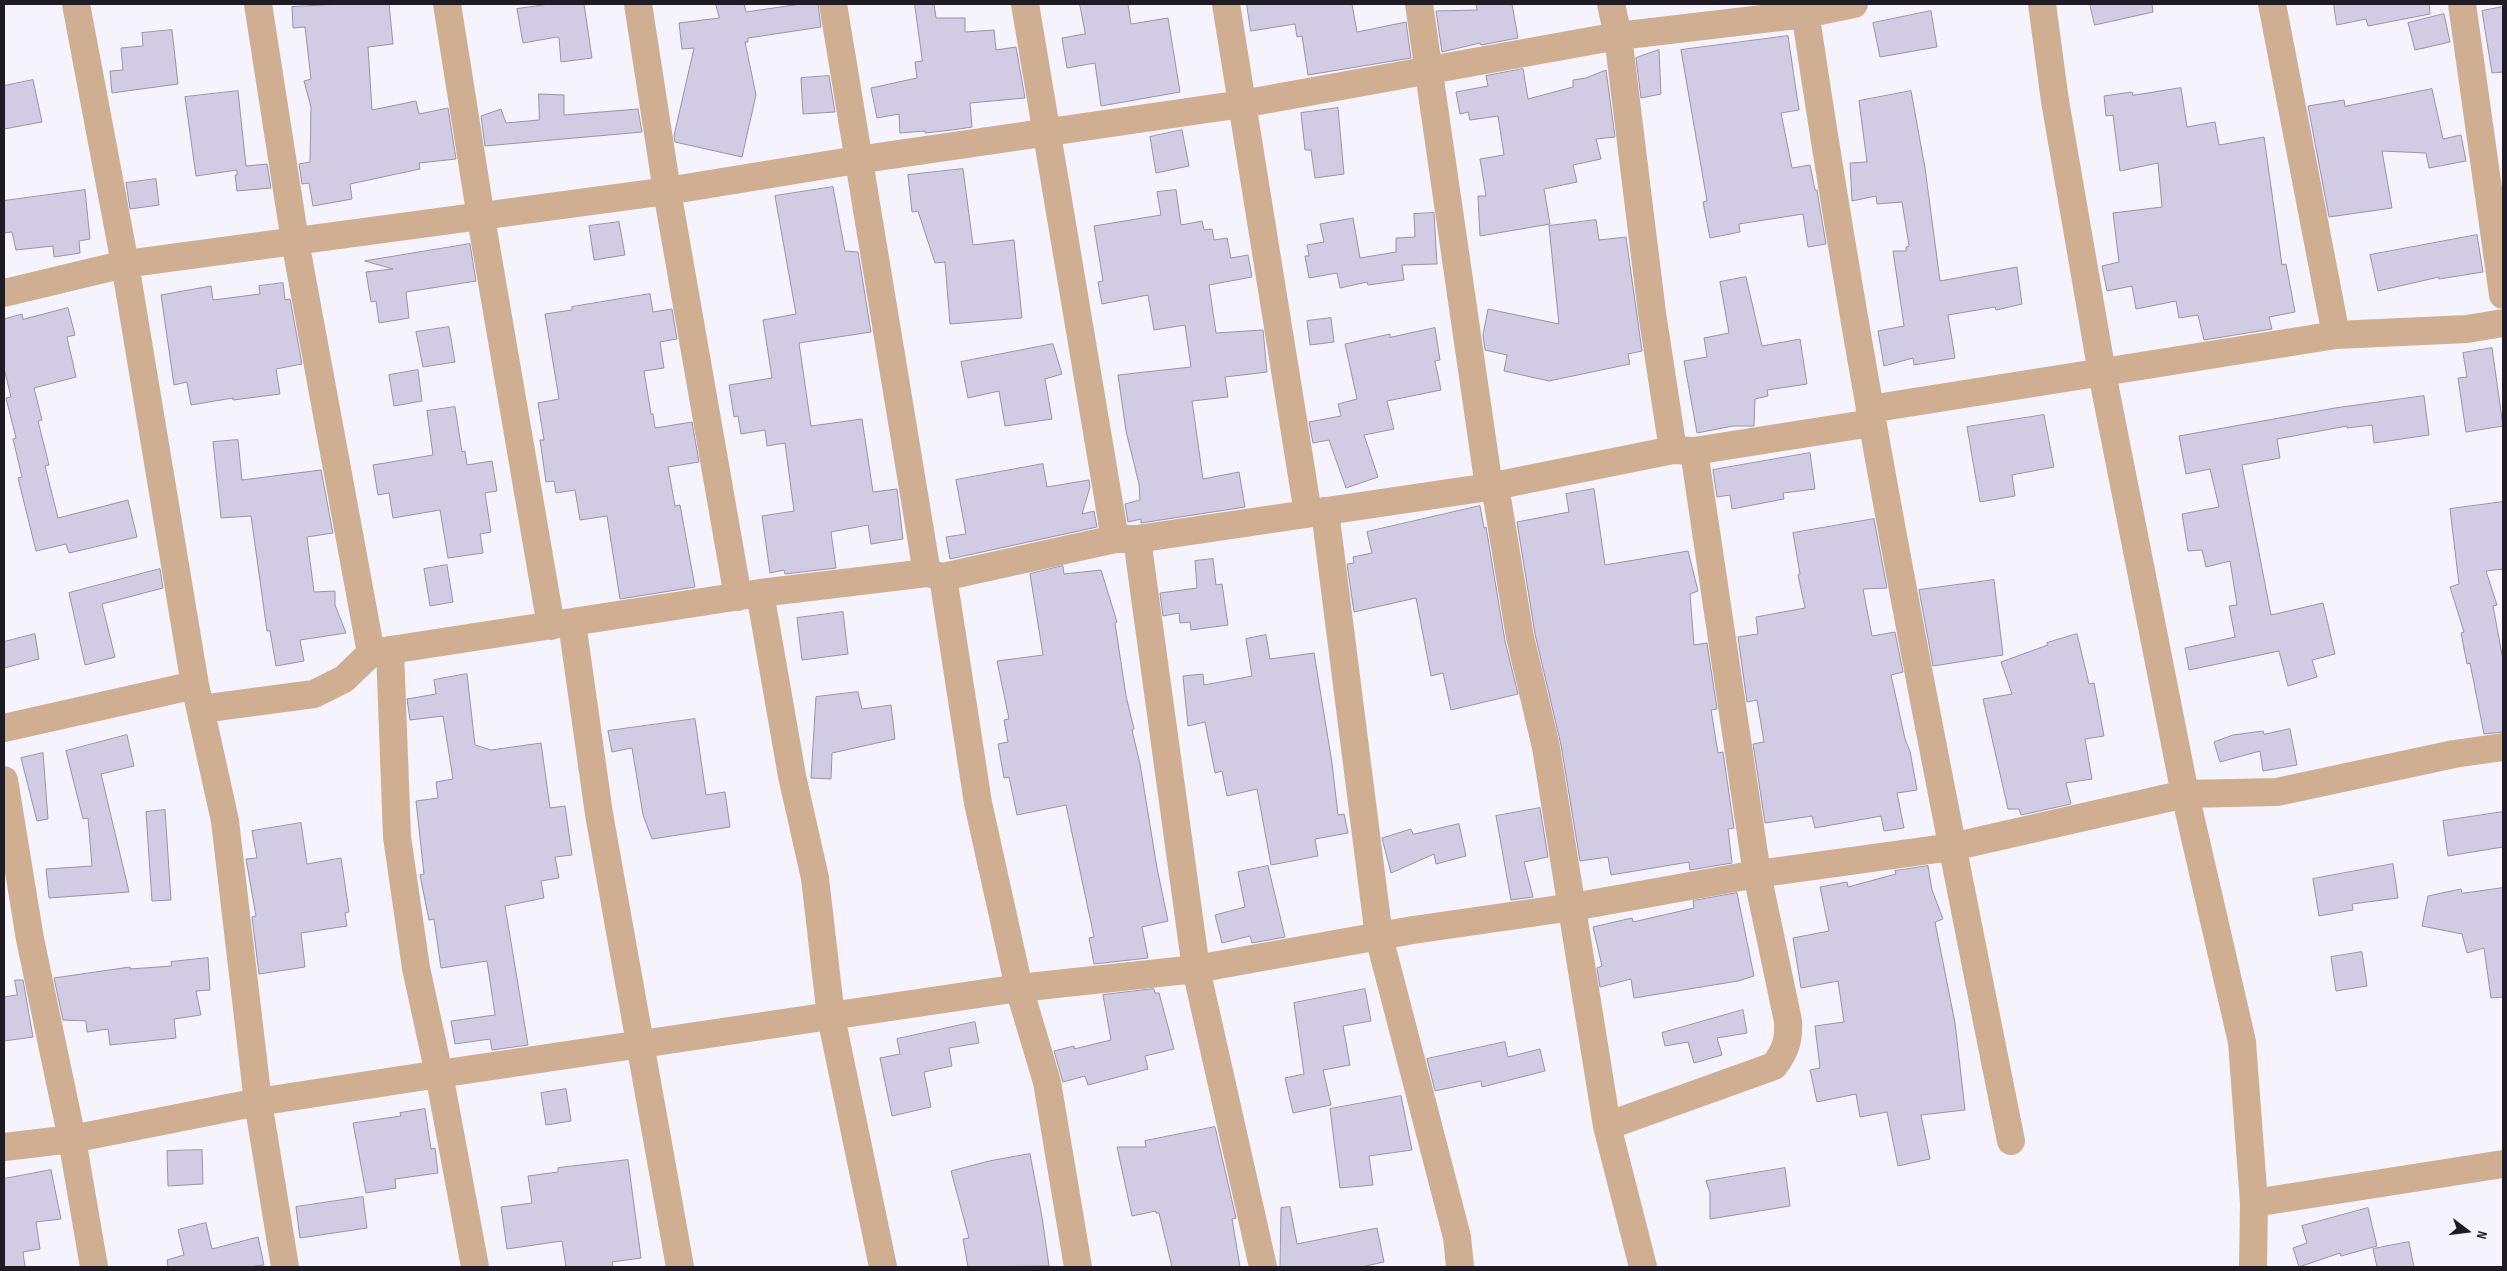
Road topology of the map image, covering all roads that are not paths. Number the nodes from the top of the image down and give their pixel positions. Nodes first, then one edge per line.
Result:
1 (76, 4) edge
2 (258, 4) edge
3 (447, 4) edge
4 (638, 4) edge
5 (832, 4) edge
6 (1025, 4) edge
7 (1226, 4) edge
8 (1419, 4) edge
9 (1611, 4) edge
10 (1854, 4) edge
11 (2042, 4) edge
12 (2272, 4) edge
13 (2462, 4) edge
14 (1804, 9) edge
15 (1618, 36) junction
16 (1430, 70) junction
17 (1242, 104) junction
18 (1046, 134) junction
19 (857, 160) junction
20 (667, 191) junction
21 (481, 218) junction
22 (295, 241) junction
23 (125, 264) junction
24 (4, 293) edge
25 (2503, 295) edge
26 (2503, 323) edge
27 (2336, 335) junction
28 (2102, 373) junction
29 (1871, 416) junction
30 (1684, 450) junction
31 (1492, 486) junction
32 (1316, 512) junction
33 (1126, 539) junction
34 (935, 575) junction
35 (749, 595) junction
36 (561, 624) junction
37 (380, 652) junction
38 (198, 697) junction
39 (4, 728) edge
40 (2503, 747) edge
41 (4, 780) edge
42 (2185, 794) junction
43 (1952, 847) junction
44 (1757, 874) junction
45 (1573, 907) junction
46 (1380, 937) junction
47 (1196, 969) junction
48 (1020, 988) junction
49 (831, 1017) junction
50 (642, 1045) junction
51 (440, 1074) junction
52 (258, 1102) junction
53 (1607, 1126) junction
54 (72, 1139) junction
55 (2011, 1141) dead end
56 (4, 1147) edge
57 (2503, 1164) edge
58 (2254, 1204) junction
59 (94, 1267) edge
60 (285, 1267) edge
61 (475, 1267) edge
62 (680, 1267) edge
63 (883, 1267) edge
64 (1078, 1267) edge
65 (1263, 1267) edge
66 (1460, 1267) edge
67 (1643, 1267) edge
68 (2253, 1267) edge

1 - 23 street
2 - 22 street
3 - 21 street
4 - 20 street
5 - 19 street
6 - 18 street
7 - 17 street
8 - 16 street
9 - 15 street
10 - 14 street
11 - 28 street
12 - 27 street
13 - 25 street
14 - 15 street
14 - 29 street
15 - 16 street
15 - 30 street
16 - 17 street
16 - 31 street
17 - 18 street
17 - 32 street
18 - 19 street
18 - 33 street
19 - 20 street
19 - 34 street
20 - 21 street
20 - 35 street
21 - 22 street
21 - 36 street
22 - 23 street
22 - 37 street
23 - 24 street
23 - 38 street
26 - 27 street
27 - 28 street
28 - 29 street
28 - 42 street
29 - 30 street
29 - 43 street
30 - 31 street
30 - 44 street
31 - 32 street
31 - 45 street
32 - 33 street
32 - 46 street
33 - 34 street
33 - 47 street
34 - 35 street
34 - 48 street
35 - 36 street
35 - 49 street
36 - 37 street
36 - 50 street
37 - 38 street
37 - 51 street
38 - 39 street
38 - 52 street
40 - 42 street
41 - 54 street
42 - 43 street
42 - 58 street
43 - 44 street
43 - 55 street
44 - 45 street
44 - 53 street
45 - 46 street
45 - 53 street
46 - 47 street
46 - 66 street
47 - 48 street
47 - 65 street
48 - 49 street
48 - 64 street
49 - 50 street
49 - 63 street
50 - 51 street
50 - 62 street
51 - 52 street
51 - 61 street
52 - 54 street
52 - 60 street
53 - 67 street
54 - 56 street
54 - 59 street
57 - 58 street
58 - 68 street

